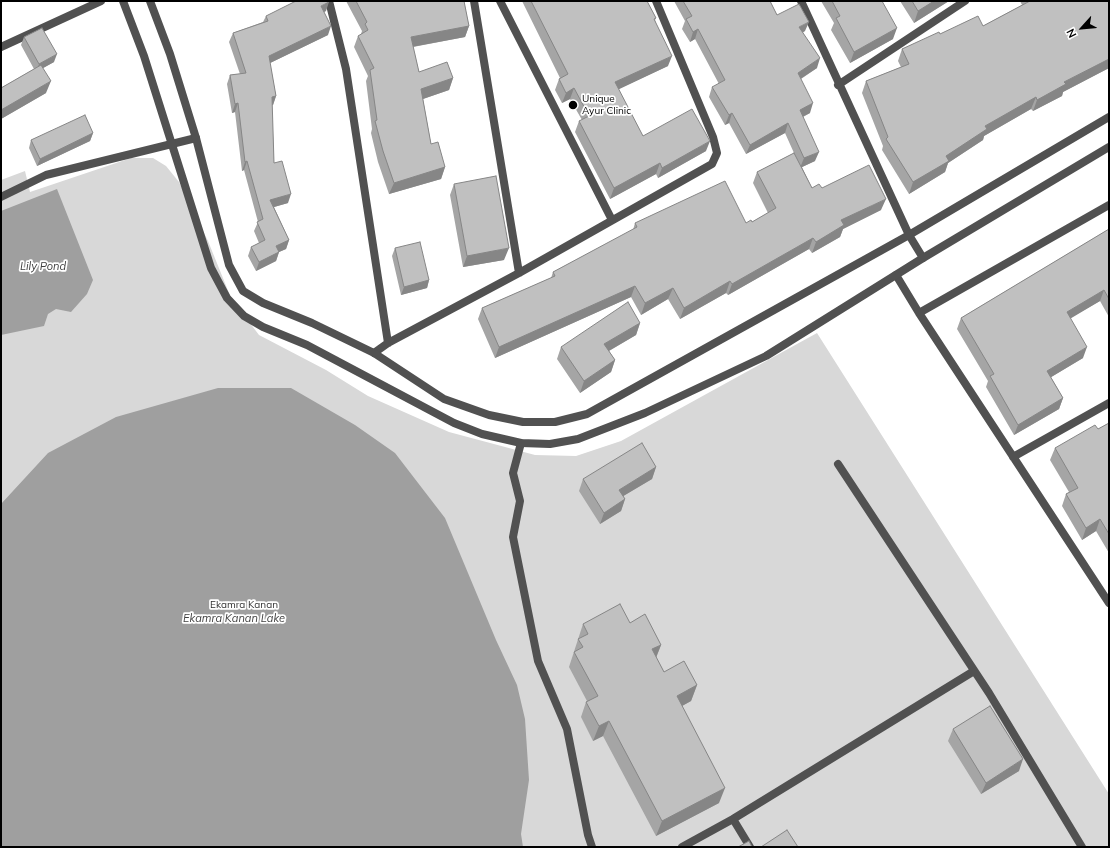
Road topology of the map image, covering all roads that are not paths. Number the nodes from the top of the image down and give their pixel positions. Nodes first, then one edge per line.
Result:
1 (101, 1) edge
2 (123, 1) edge
3 (150, 1) edge
4 (328, 1) edge
5 (474, 1) edge
6 (500, 1) edge
7 (656, 1) edge
8 (801, 1) edge
9 (964, 1) edge
10 (1, 47) edge
11 (838, 85) junction
12 (1109, 117) edge
13 (196, 138) junction
14 (171, 144) junction
15 (1109, 147) edge
16 (1, 197) edge
17 (1109, 205) edge
18 (612, 220) junction
19 (909, 236) junction
20 (923, 258) junction
21 (519, 273) junction
22 (896, 275) junction
23 (919, 313) junction
24 (388, 343) junction
25 (374, 354) junction
26 (1109, 403) edge
27 (521, 443) junction
28 (1013, 457) junction
29 (838, 464) dead end
30 (1109, 603) edge
31 (974, 671) junction
32 (733, 819) junction
33 (592, 847) edge
34 (682, 847) edge
35 (750, 847) edge
36 (1082, 847) edge

1 - 10 street
2 - 14 street
3 - 13 street
4 - 24 street
5 - 21 street
6 - 18 street
7 - 18 street
8 - 11 street
9 - 11 street
11 - 19 street
12 - 19 street
13 - 14 street
13 - 25 street
14 - 16 street
14 - 27 street
15 - 20 street
17 - 23 street
18 - 21 street
19 - 20 street
19 - 25 street
20 - 22 street
21 - 24 street
22 - 23 street
22 - 27 street
23 - 28 street
24 - 25 street
26 - 28 street
27 - 33 street
28 - 30 street
29 - 31 street
31 - 32 street
31 - 36 street
32 - 34 street
32 - 35 street

